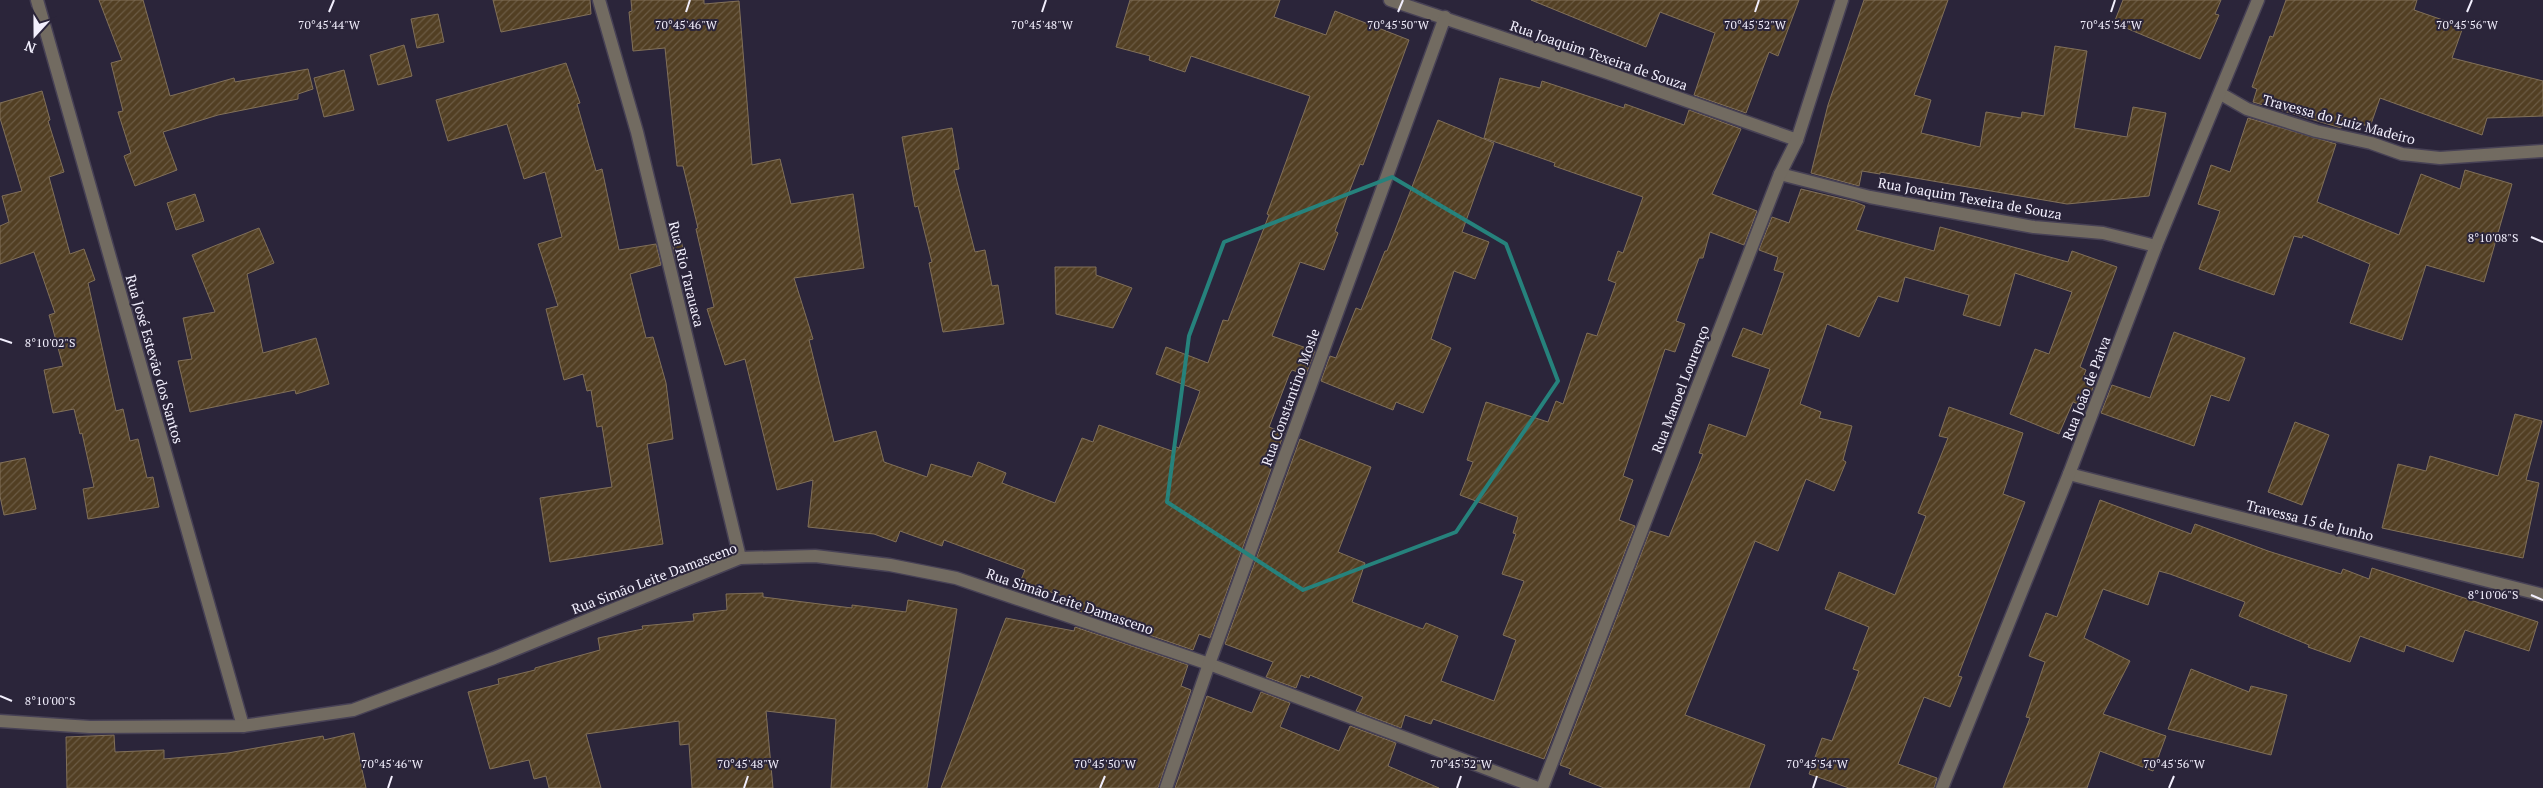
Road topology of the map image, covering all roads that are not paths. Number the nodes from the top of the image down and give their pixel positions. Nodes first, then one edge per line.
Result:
1 (37, 0) edge
2 (598, 0) edge
3 (1390, 0) edge
4 (1842, 0) edge
5 (2258, 0) edge
6 (1445, 17) junction
7 (2221, 94) junction
8 (1797, 140) junction
9 (2543, 151) edge
10 (1780, 174) junction
11 (2156, 246) junction
12 (2069, 474) junction
13 (740, 558) junction
14 (2543, 595) edge
15 (1209, 664) junction
16 (0, 721) edge
17 (244, 726) junction
18 (1166, 788) edge
19 (1538, 788) edge
20 (1542, 788) edge
21 (1942, 788) edge

1 - 17 street, Rua José Estevão dos Santos
2 - 13 street, Rua Rio Tarauaca
3 - 6 street, Rua Joaquim Texeira de Souza
4 - 8 street, Rua Manoel Lourenço
5 - 7 street, Rua João de Paiva
6 - 8 street, Rua Joaquim Texeira de Souza
6 - 15 street, Rua Constantino Mosle
7 - 9 street, Travessa do Luiz Madeiro
7 - 11 street, Rua João de Paiva
8 - 10 street, Rua Manoel Lourenço
10 - 11 street, Rua Joaquim Texeira de Souza
10 - 20 street, Rua Manoel Lourenço
11 - 12 street, Rua João de Paiva
12 - 14 street, Travessa 15 de Junho
12 - 21 street, Rua João de Paiva
13 - 15 street, Rua Simão Leite Damasceno
13 - 17 street, Rua Simão Leite Damasceno
15 - 18 street, Rua Constantino Mosle
15 - 19 street, Rua Simão Leite Damasceno
16 - 17 street, Rua Simão Leite Damasceno

